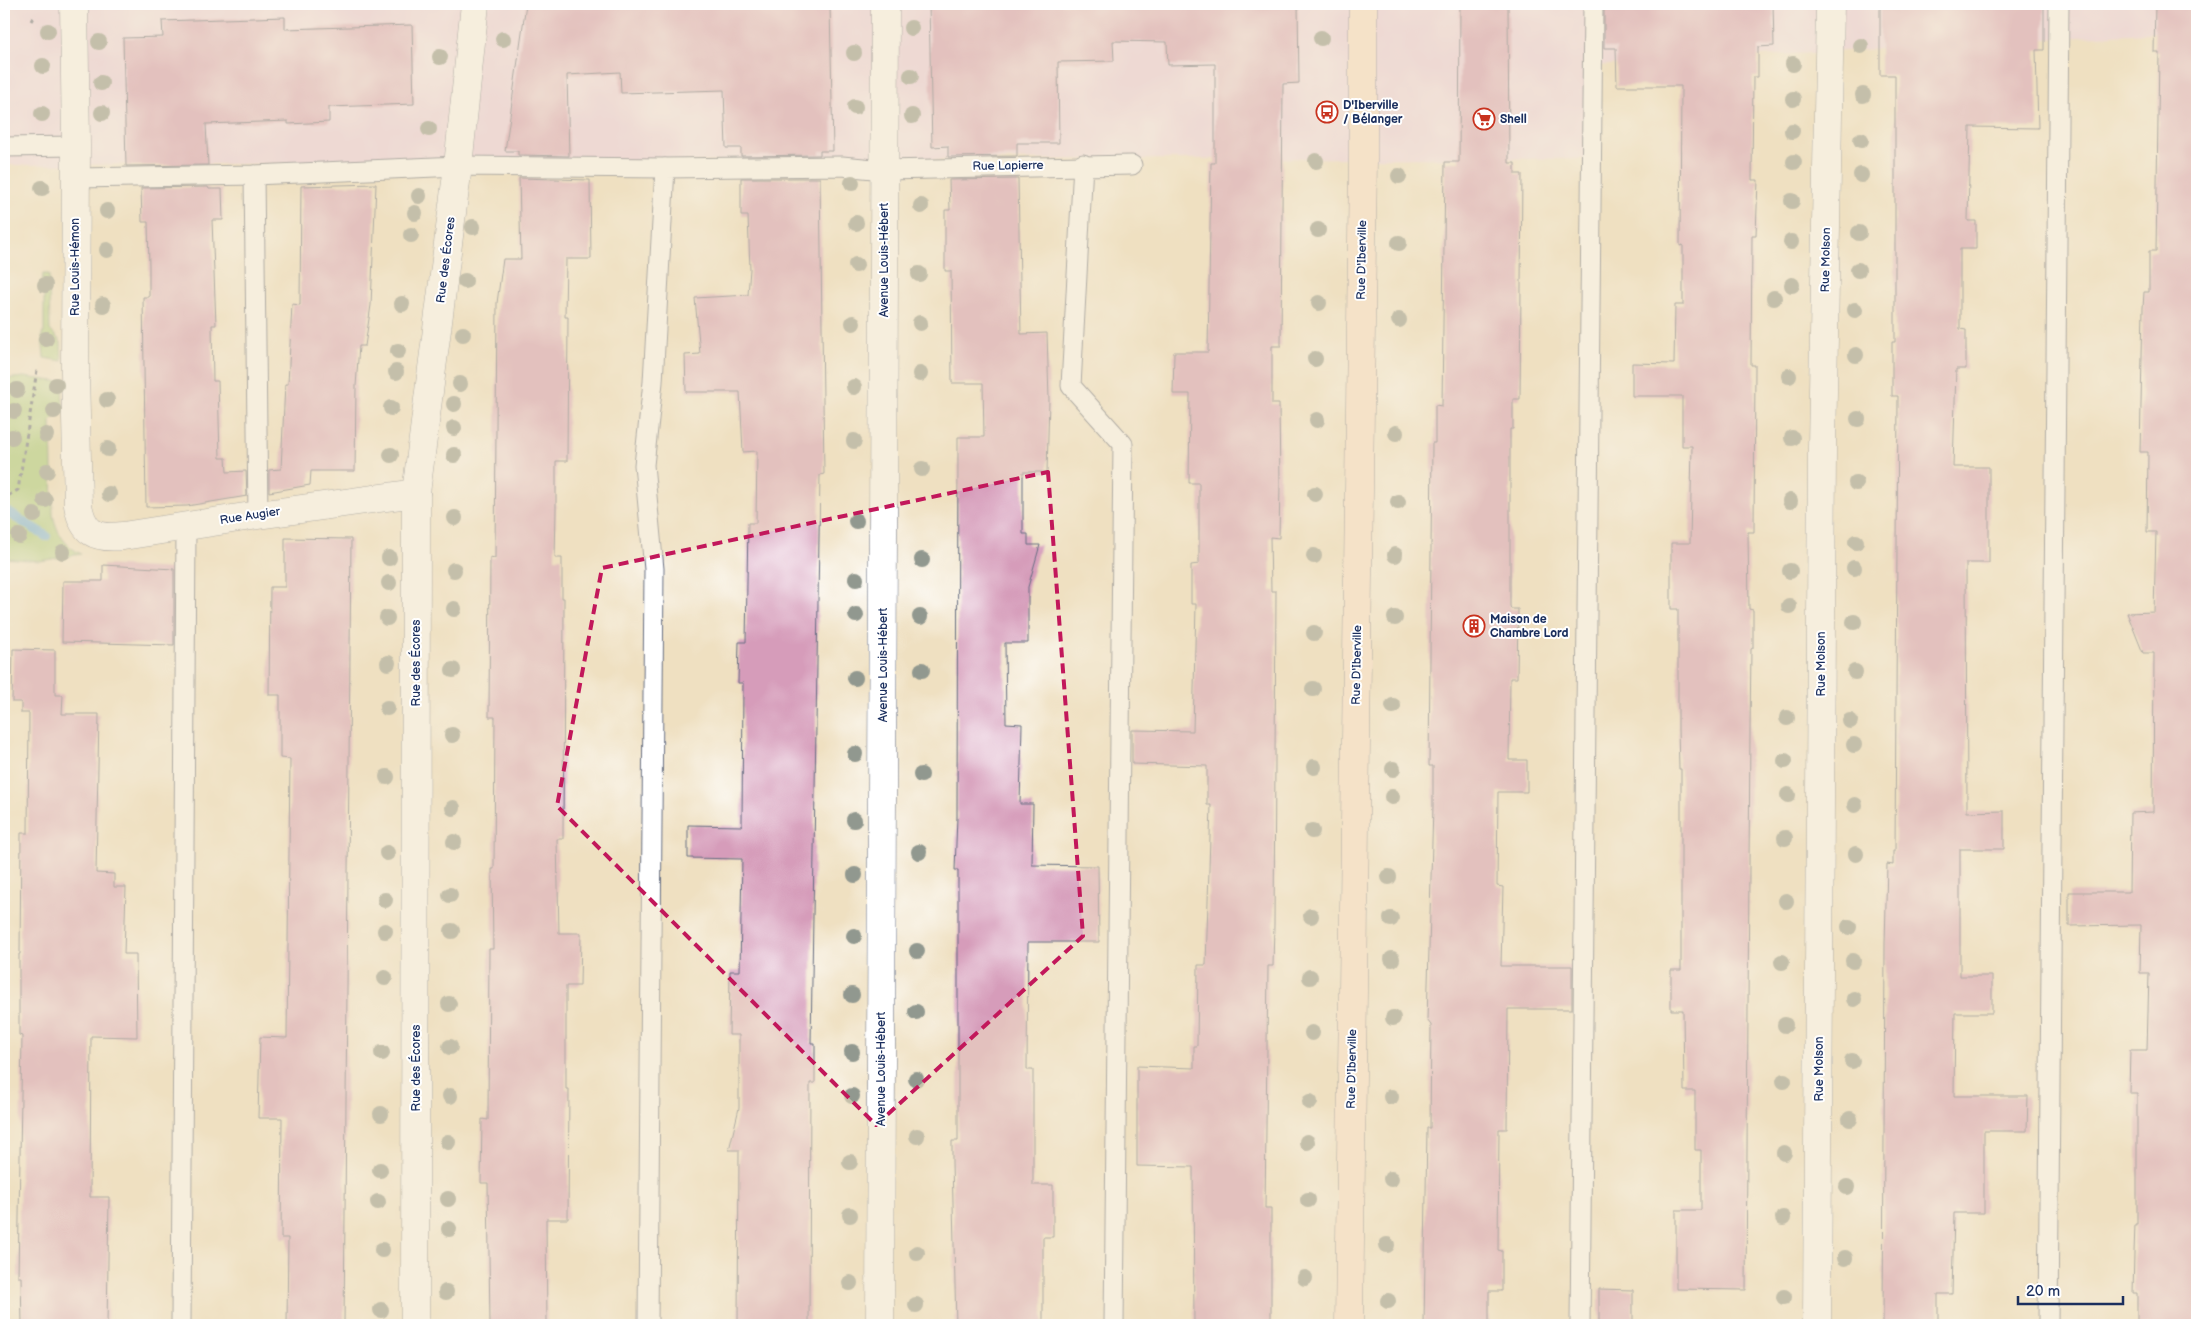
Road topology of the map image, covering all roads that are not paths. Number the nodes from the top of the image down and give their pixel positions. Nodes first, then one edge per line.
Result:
1 (74, 4) edge
2 (475, 4) edge
3 (885, 4) edge
4 (1363, 4) edge
5 (1593, 4) edge
6 (1830, 4) edge
7 (2059, 4) edge
8 (76, 146) junction
9 (4, 147) edge
10 (1083, 164) junction
11 (1132, 165) dead end
12 (458, 166) junction
13 (664, 168) junction
14 (884, 170) junction
15 (254, 175) junction
16 (76, 178) junction
17 (416, 493) junction
18 (258, 515) junction
19 (186, 527) junction
20 (86, 529) joint
21 (181, 1325) edge
22 (415, 1325) edge
23 (648, 1325) edge
24 (880, 1325) edge
25 (1114, 1325) edge
26 (1350, 1325) edge
27 (1580, 1325) edge
28 (1817, 1325) edge
29 (2048, 1325) edge

1 - 8 street, Rue Louis-Hémon
2 - 12 street, Rue des Écores
3 - 14 street, Avenue Louis-Hébert
4 - 26 main road, Rue D'Iberville
5 - 27 lane
6 - 28 street, Rue Molson
7 - 29 lane
8 - 9 lane
8 - 16 street, Rue Louis-Hémon
10 - 11 lane, Rue Lapierre
10 - 14 lane, Rue Lapierre
10 - 25 lane
12 - 13 lane, Rue Lapierre
12 - 15 lane, Rue Lapierre
12 - 17 street, Rue des Écores
13 - 14 lane, Rue Lapierre
13 - 23 lane
14 - 24 street, Avenue Louis-Hébert
15 - 16 lane, Rue Lapierre
15 - 18 lane
16 - 20 street, Rue Louis-Hémon
17 - 18 street, Rue Augier
17 - 22 street, Rue des Écores
18 - 19 street, Rue Augier
19 - 20 street, Rue Augier
19 - 21 lane

